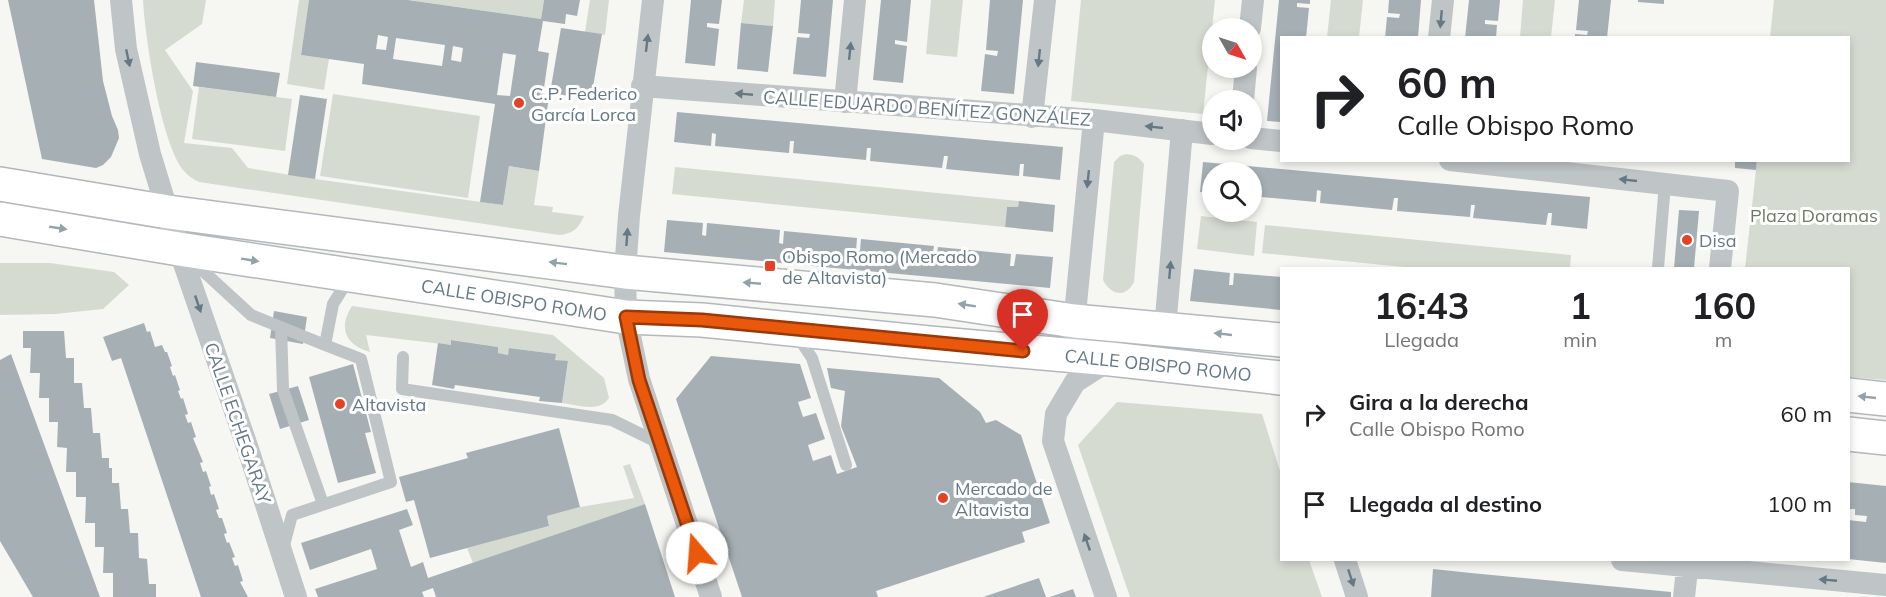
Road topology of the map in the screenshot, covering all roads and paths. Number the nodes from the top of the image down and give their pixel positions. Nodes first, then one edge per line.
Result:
1 (121, 0) edge
2 (653, 0) edge
3 (855, 0) edge
4 (1045, 0) edge
5 (1253, 0) edge
6 (1443, 0) edge
7 (1251, 18) edge
8 (1439, 36) edge
9 (642, 86) junction
10 (845, 102) junction
11 (1032, 117) junction
12 (1094, 120) junction
13 (1182, 130) junction
14 (1202, 133) edge
15 (1262, 139) edge
16 (1280, 141) edge
17 (1468, 162) edge
18 (0, 184) edge
19 (1665, 184) junction
20 (168, 212) junction
21 (0, 219) edge
22 (179, 249) junction
23 (1658, 267) edge
24 (1720, 267) edge
25 (625, 272) junction
26 (351, 275) junction
27 (626, 317) junction
28 (1074, 321) junction
29 (280, 327) junction
30 (1165, 328) junction
31 (794, 330) junction
32 (1280, 340) edge
33 (325, 345) junction
34 (1071, 355) junction
35 (403, 357) dead end
36 (1111, 359) junction
37 (1280, 380) edge
38 (1850, 395) edge
39 (1886, 399) edge
40 (612, 420) junction
41 (604, 432) dead end
42 (1850, 434) edge
43 (1886, 438) edge
44 (660, 444) junction
45 (846, 465) dead end
46 (322, 504) junction
47 (282, 553) junction
48 (1345, 561) edge
49 (1644, 561) edge
50 (1688, 563) edge
51 (1886, 585) edge
52 (296, 597) edge
53 (711, 597) edge
54 (1106, 597) edge
55 (1357, 597) edge
56 (1684, 597) edge

1 -> 20 street, CALLE ECHEGARAY
9 -> 2 street
10 -> 3 street
4 -> 11 street
5 - 7 street
6 -> 8 street
10 -> 9 street, CALLE EDUARDO BENÍTEZ GONZÁLEZ
25 -> 9 street
10 - 11 street, CALLE EDUARDO BENÍTEZ GONZÁLEZ
11 - 12 street, CALLE EDUARDO BENÍTEZ GONZÁLEZ
13 -> 12 street, CALLE EDUARDO BENÍTEZ GONZÁLEZ
12 -> 28 street
13 - 14 street, CALLE EDUARDO BENÍTEZ GONZÁLEZ
30 -> 13 street
15 - 16 street
19 -> 17 street
18 - 20 street, CALLE OBISPO ROMO
19 - 23 lane
19 - 24 street
20 - 22 street, CALLE ECHEGARAY
25 -> 20 street, CALLE OBISPO ROMO
21 -> 22 street, CALLE OBISPO ROMO
22 -> 26 street, CALLE OBISPO ROMO
22 - 29 lane
22 -> 47 street, CALLE ECHEGARAY
25 - 27 street
28 -> 25 street, CALLE OBISPO ROMO
26 - 27 street, CALLE OBISPO ROMO
26 - 33 lane
27 - 31 street, CALLE OBISPO ROMO
27 - 44 street
28 - 30 street, CALLE OBISPO ROMO
28 - 34 street
29 - 33 lane
29 - 46 lane
32 -> 30 street, CALLE OBISPO ROMO
31 - 34 street, CALLE OBISPO ROMO
31 - 45 lane
33 - 46 lane
34 - 36 street, CALLE OBISPO ROMO
35 - 40 lane
36 - 37 street, CALLE OBISPO ROMO
54 -> 36 street
39 -> 38 street
40 - 41 lane
40 - 44 lane
42 - 43 street
44 - 53 street
46 - 47 lane
47 - 52 street, CALLE ECHEGARAY
48 -> 55 street
49 - 50 street
51 -> 50 street
50 - 56 street

